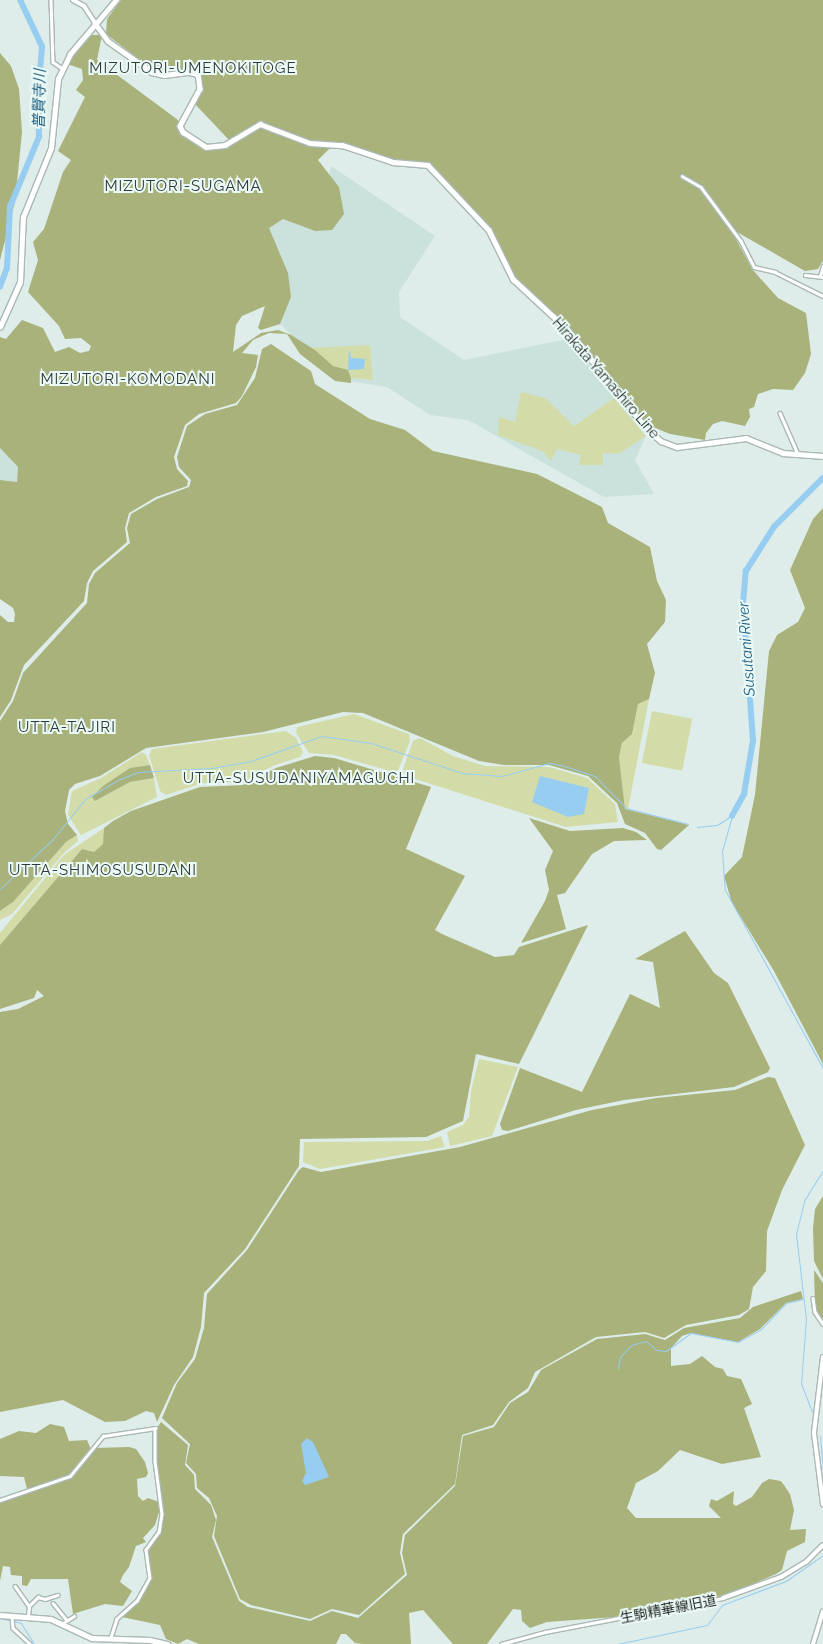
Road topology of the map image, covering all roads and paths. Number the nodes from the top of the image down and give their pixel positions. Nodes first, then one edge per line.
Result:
1 (51, 0) edge
2 (73, 0) edge
3 (116, 0) edge
4 (95, 23) junction
5 (62, 68) junction
6 (682, 176) dead end
7 (823, 266) edge
8 (804, 275) dead end
9 (822, 276) edge
10 (823, 296) edge
11 (0, 327) edge
12 (780, 413) dead end
13 (799, 455) junction
14 (823, 456) edge
15 (813, 1298) dead end
16 (823, 1324) edge
17 (823, 1358) edge
18 (0, 1500) edge
19 (823, 1504) edge
20 (823, 1545) edge
21 (15, 1586) dead end
22 (57, 1595) dead end
23 (723, 1598) joint
24 (53, 1603) dead end
25 (29, 1606) junction
26 (823, 1611) edge
27 (74, 1616) dead end
28 (0, 1617) edge
29 (12, 1617) junction
30 (27, 1618) junction
31 (65, 1621) junction
32 (111, 1639) junction
33 (139, 1642) edge
34 (30, 1644) edge
35 (168, 1644) edge
36 (501, 1644) edge
37 (813, 1644) edge

1 - 5 street
2 - 4 street
3 - 4 main road
4 - 5 main road
4 - 13 main road, Hirakata Yamashiro Line
5 - 11 main road
6 - 10 street
7 - 9 street
8 - 9 street
12 - 13 street
13 - 14 main road, Hirakata Yamashiro Line
15 - 16 street
17 - 19 street
18 - 32 street
20 - 23 street, 生駒精華線旧道
21 - 25 street
22 - 25 street
23 - 36 street, 生駒精華線旧道
24 - 31 street
25 - 30 street
26 - 37 street
27 - 31 street
28 - 29 main road
29 - 30 main road
29 - 34 street
30 - 31 main road
31 - 32 main road
32 - 33 main road
33 - 35 main road

